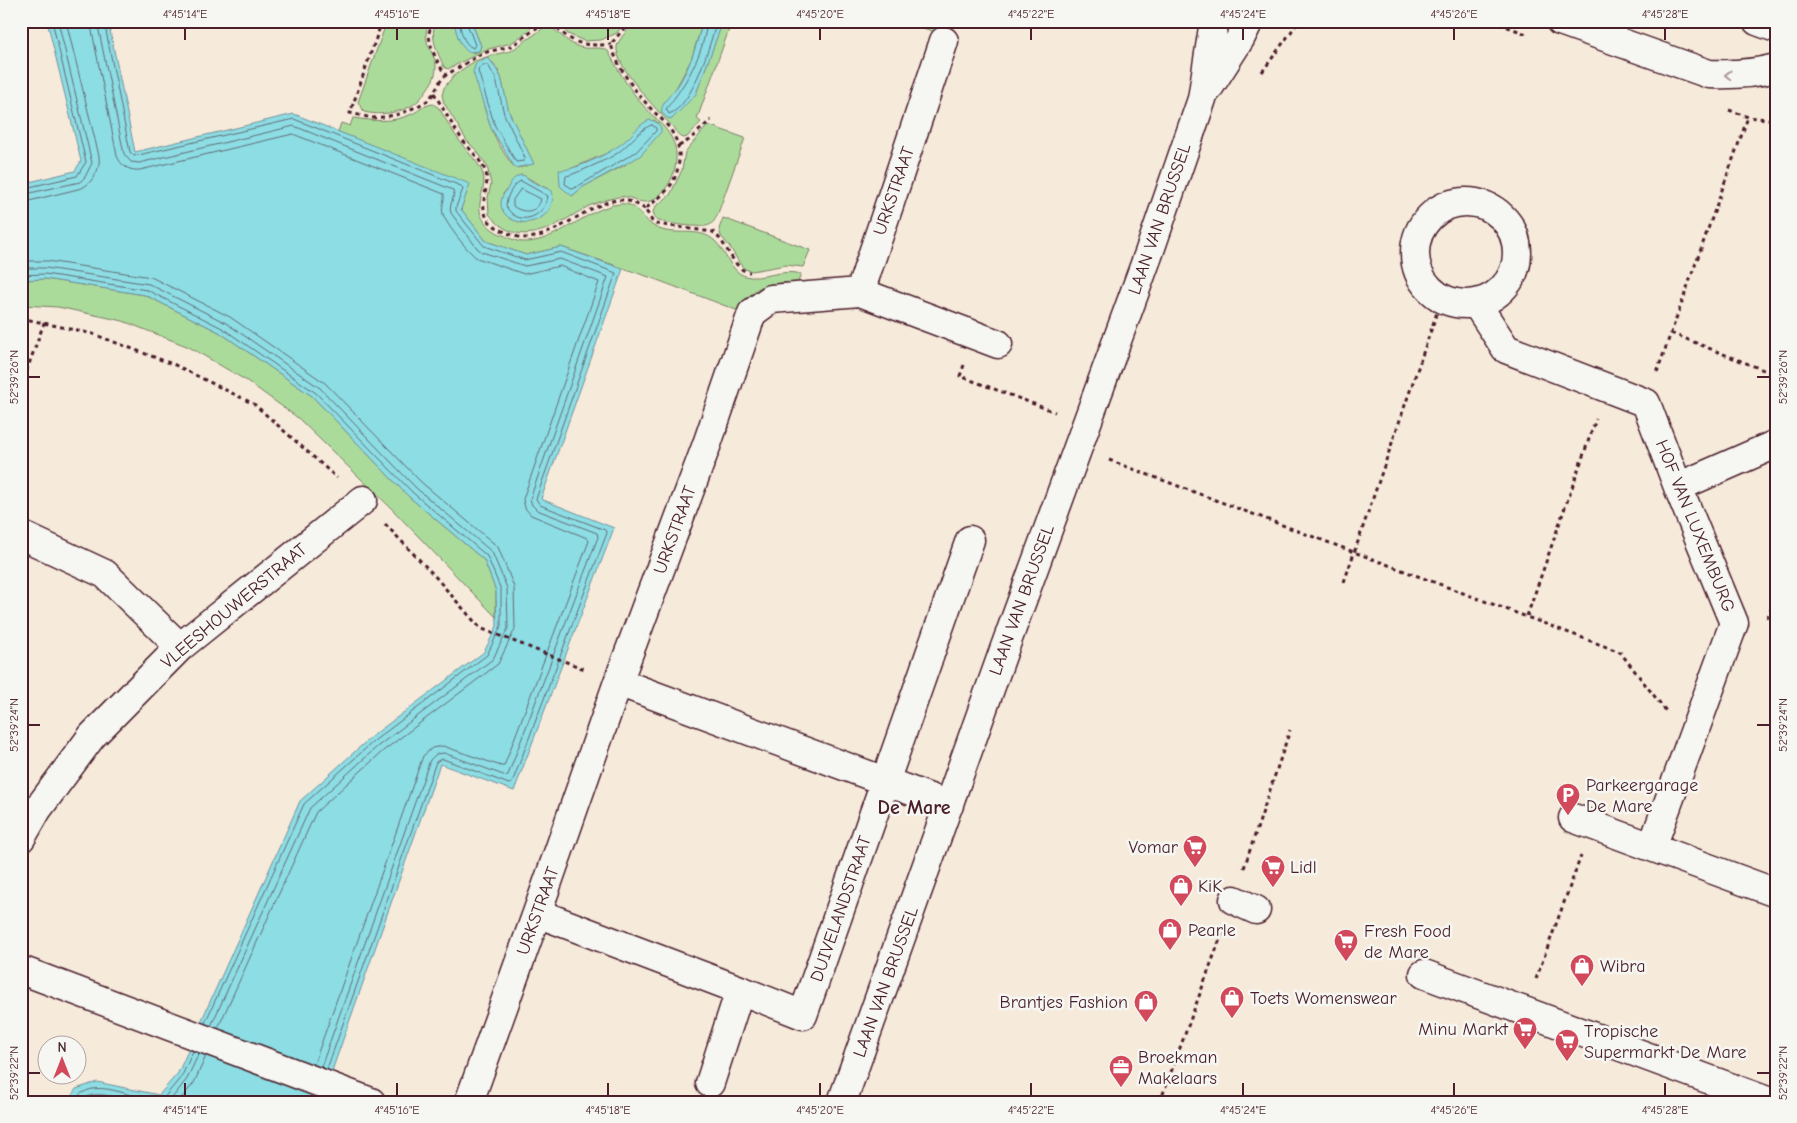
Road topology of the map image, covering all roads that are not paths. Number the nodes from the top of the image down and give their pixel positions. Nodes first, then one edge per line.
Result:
1 (1214, 21) edge
2 (1249, 21) edge
3 (1560, 21) edge
4 (1757, 21) edge
5 (1776, 28) edge
6 (944, 41) dead end
7 (1776, 68) edge
8 (1202, 99) junction
9 (860, 292) junction
10 (1476, 303) junction
11 (986, 339) road end
12 (1776, 444) edge
13 (1678, 486) junction
14 (363, 500) road end
15 (21, 535) edge
16 (970, 540) dead end
17 (180, 647) junction
18 (618, 682) junction
19 (886, 781) junction
20 (949, 805) junction
21 (1583, 821) road end
22 (21, 838) edge
23 (1652, 847) junction
24 (1776, 893) edge
25 (537, 913) junction
26 (21, 970) edge
27 (1424, 974) dead end
28 (740, 990) junction
29 (710, 1083) dead end
30 (1753, 1099) edge
31 (371, 1102) edge
32 (469, 1102) edge
33 (842, 1102) edge

1 - 8 street, LAAN VAN BRUSSEL
2 - 8 street, LAAN VAN BRUSSEL
7 -> 3 street
4 - 5 street
6 - 9 street, URKSTRAAT
8 - 20 street, LAAN VAN BRUSSEL
9 - 11 street
9 - 18 street, URKSTRAAT
10 - 10 street
10 - 13 street, HOF VAN LUXEMBURG
12 - 13 street
13 - 23 street, HOF VAN LUXEMBURG
14 - 17 street, VLEESHOUWERSTRAAT
15 - 17 street
16 - 19 street, DUIVELANDSTRAAT
17 - 22 street, VLEESHOUWERSTRAAT
18 - 19 street
18 - 25 street, URKSTRAAT
19 - 20 street
19 - 28 street, DUIVELANDSTRAAT
20 - 33 street, LAAN VAN BRUSSEL
21 - 23 street
23 - 24 street
25 - 28 street, DUIVELANDSTRAAT
25 - 32 street, URKSTRAAT
26 - 31 street
27 - 30 street
28 - 29 street

